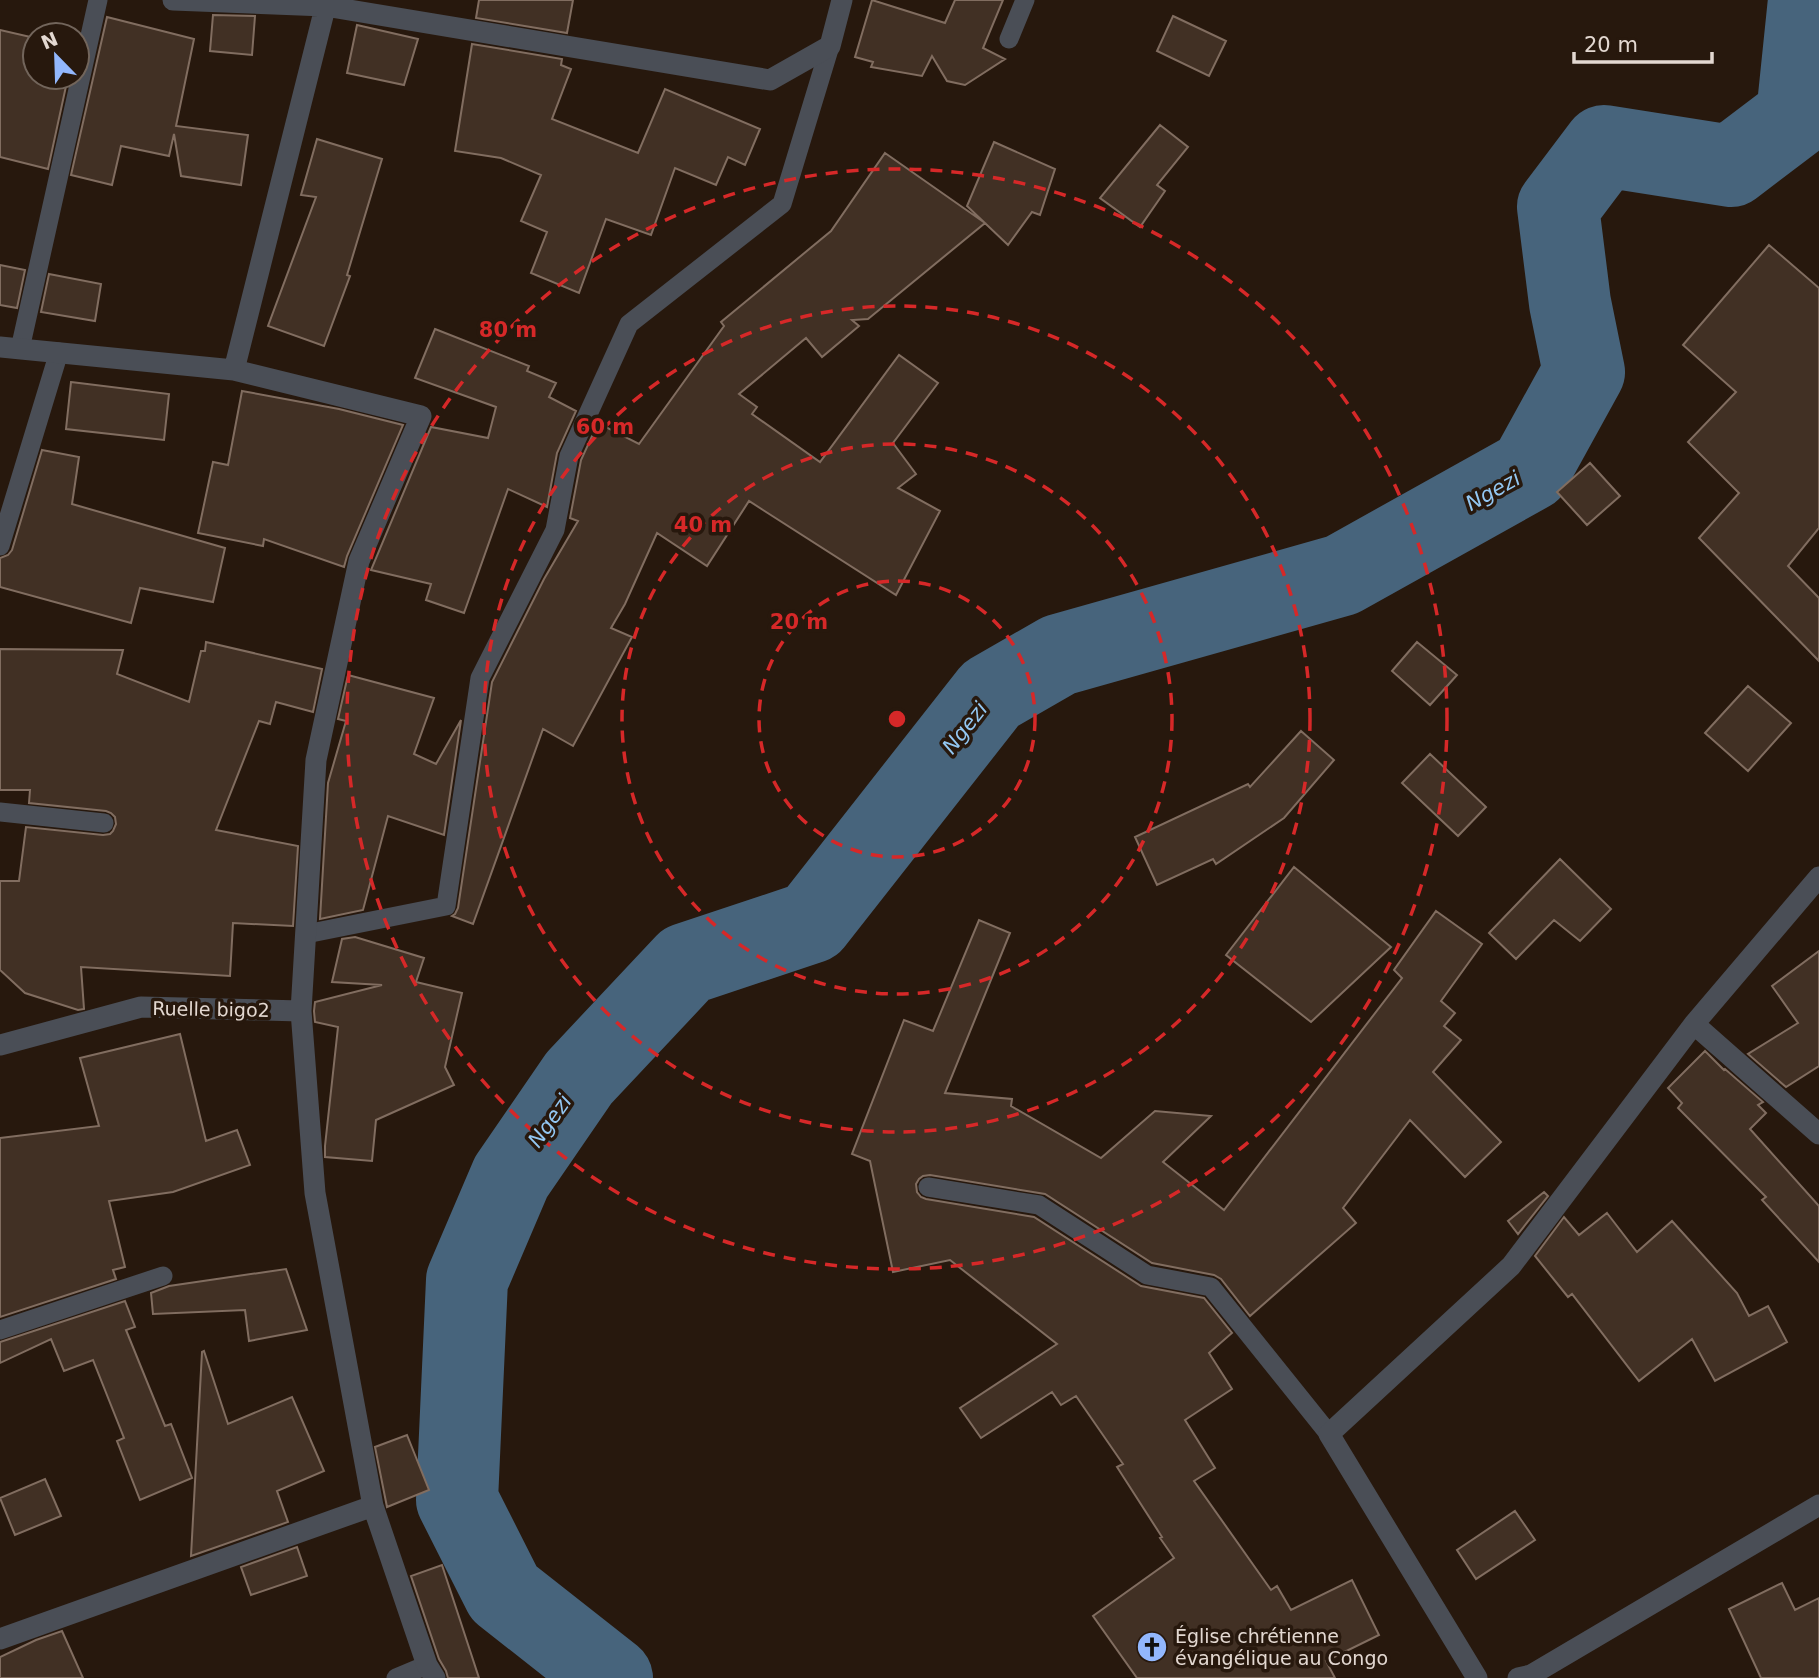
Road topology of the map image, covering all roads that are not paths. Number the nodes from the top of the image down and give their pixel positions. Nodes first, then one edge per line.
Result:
1 (99, 0) edge
2 (173, 0) edge
3 (842, 0) edge
4 (1025, 0) edge
5 (326, 3) edge
6 (1009, 39) dead end
7 (830, 47) junction
8 (10, 348) edge
9 (59, 352) junction
10 (234, 370) junction
11 (0, 546) edge
12 (0, 812) edge
13 (104, 823) dead end
14 (1819, 877) edge
15 (306, 934) junction
16 (301, 1011) junction
17 (1694, 1024) junction
18 (0, 1045) edge
19 (1819, 1134) edge
20 (928, 1187) dead end
21 (163, 1276) dead end
22 (0, 1330) edge
23 (1329, 1434) junction
24 (1819, 1505) edge
25 (373, 1506) junction
26 (0, 1639) edge
27 (431, 1672) edge
28 (1527, 1677) edge
29 (396, 1678) edge
30 (1477, 1678) edge

1 - 8 lane
2 - 5 street
3 - 7 street
4 - 6 lane
5 - 7 street
5 - 10 street
7 - 15 lane
8 - 9 street
9 - 10 street
9 - 11 lane
10 - 15 street
12 - 13 lane
14 - 17 street
15 - 16 street
16 - 18 street, Ruelle bigo2
16 - 25 street
17 - 19 street
17 - 23 street
20 - 23 lane
21 - 22 lane
23 - 30 street
24 - 28 street
25 - 26 street
25 - 27 street
27 - 29 lane

